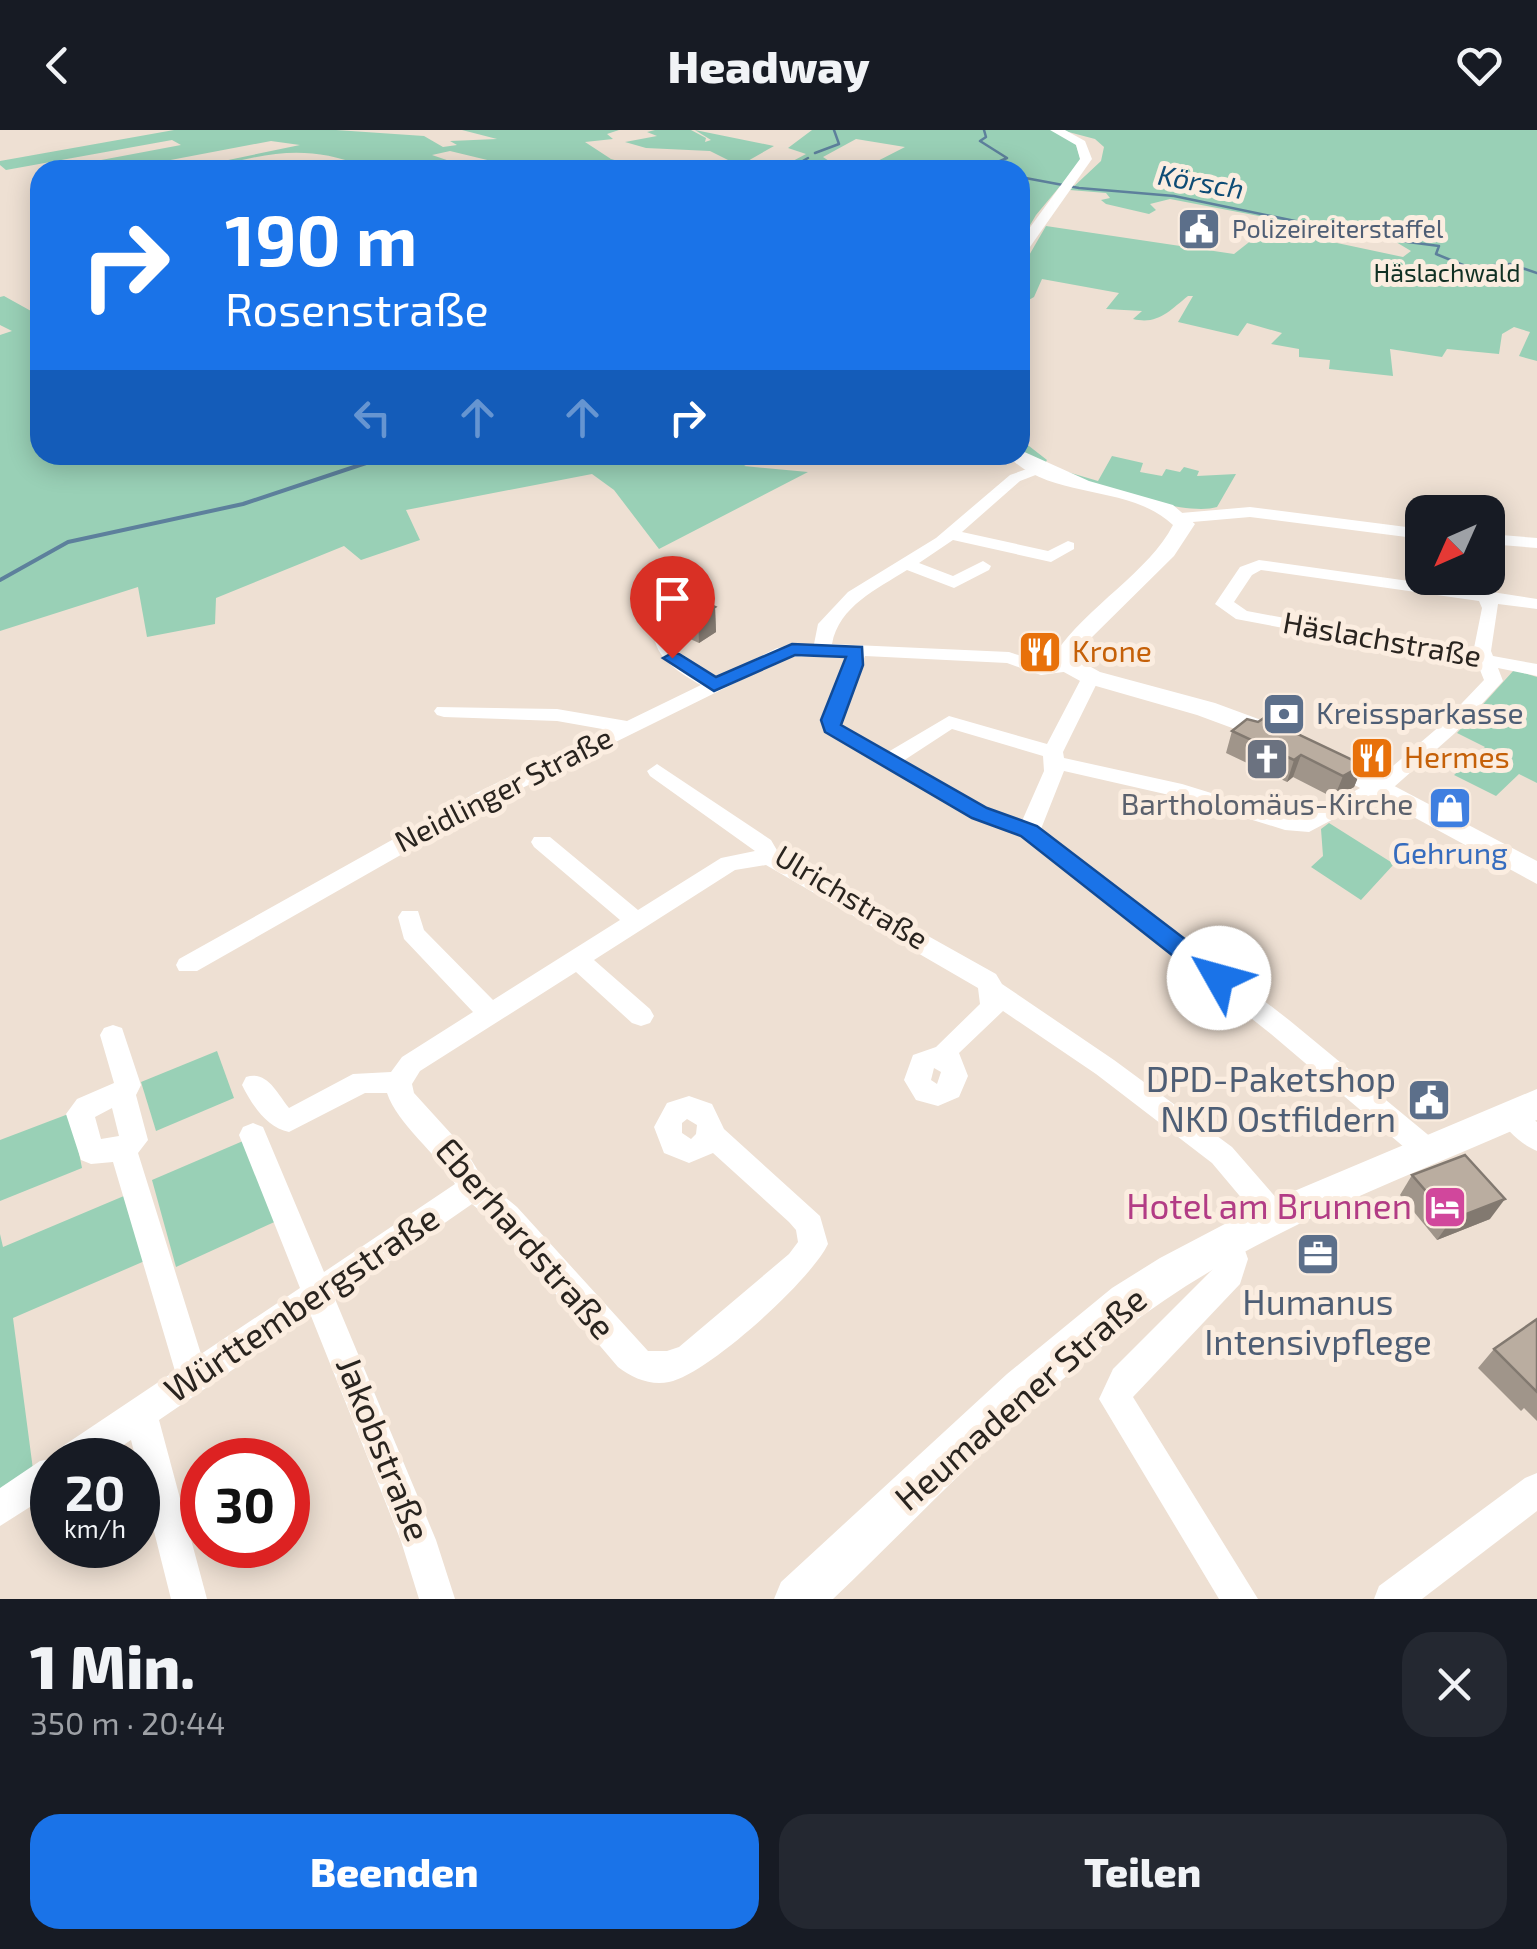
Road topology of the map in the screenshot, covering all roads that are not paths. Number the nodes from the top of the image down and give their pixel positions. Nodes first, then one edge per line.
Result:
1 (1056, 130) edge
2 (1030, 238) edge
3 (1030, 462) edge
4 (1041, 468) junction
5 (1180, 518) junction
6 (1405, 532) edge
7 (951, 535) junction
8 (1505, 541) edge
9 (1537, 543) edge
10 (1068, 546) dead end
11 (906, 564) junction
12 (983, 566) dead end
13 (1405, 576) edge
14 (1505, 590) edge
15 (1488, 595) edge
16 (1537, 604) edge
17 (662, 626) dead end
18 (822, 649) junction
19 (856, 651) junction
20 (1485, 660) junction
21 (1537, 670) edge
22 (1081, 672) junction
23 (714, 685) junction
24 (444, 711) dead end
25 (628, 727) junction
26 (1054, 758) junction
27 (890, 760) junction
28 (658, 772) dead end
29 (1380, 785) junction
30 (1029, 831) junction
31 (542, 842) dead end
32 (769, 858) junction
33 (1537, 874) edge
34 (410, 917) dead end
35 (636, 921) junction
36 (580, 960) junction
37 (188, 965) dead end
38 (993, 991) junction
39 (492, 1014) junction
40 (641, 1016) dead end
41 (114, 1035) dead end
42 (944, 1061) dead end
43 (398, 1083) junction
44 (255, 1085) dead end
45 (122, 1093) junction
46 (1528, 1120) edge
47 (712, 1134) dead end
48 (254, 1135) dead end
49 (122, 1149) junction
50 (1428, 1151) junction
51 (473, 1188) junction
52 (1275, 1217) junction
53 (1228, 1242) junction
54 (317, 1294) junction
55 (194, 1378) junction
56 (142, 1413) junction
57 (105, 1438) edge
58 (30, 1488) edge
59 (1537, 1490) edge
60 (0, 1509) edge
61 (189, 1599) edge
62 (437, 1599) edge
63 (798, 1599) edge
64 (1240, 1599) edge
65 (1392, 1599) edge

1 - 2 main road
3 - 4 main road
4 - 5 main road
4 - 7 street
5 - 6 street
5 - 22 main road
7 - 10 street
7 - 11 street
8 - 9 street
11 - 12 street
11 - 18 street
13 - 20 street, Häslachstraße
14 - 16 street
15 - 20 street
17 - 23 street
18 - 19 street, Neidlinger Straße
18 - 23 street, Neidlinger Straße
19 - 22 street, Neidlinger Straße
19 - 27 street
20 - 21 street, Häslachstraße
20 - 29 street
22 - 26 street
22 - 29 main road
23 - 25 street, Neidlinger Straße
24 - 25 street
25 - 37 street, Neidlinger Straße
26 - 27 street
26 - 29 street
26 - 30 street
27 - 30 street
28 - 32 street, Ulrichstraße
29 - 33 main road
30 - 50 street
31 - 35 street
32 - 35 street
32 - 38 street, Ulrichstraße
34 - 39 street
35 - 36 street
36 - 39 street
36 - 40 street
38 - 42 street
38 - 52 street, Ulrichstraße
39 - 43 street
41 - 45 street
43 - 44 street
43 - 51 street, Eberhardstraße
45 - 49 street
45 - 49 street
46 - 50 main road, Heumadener Straße
47 - 51 street, Eberhardstraße
48 - 54 street, Jakobstraße
49 - 55 street
50 - 52 main road, Heumadener Straße
51 - 54 street, Württembergstraße
52 - 53 main road, Heumadener Straße
53 - 63 main road, Heumadener Straße
53 - 64 street
54 - 55 street, Württembergstraße
54 - 62 street, Jakobstraße
55 - 56 street, Württembergstraße
56 - 57 street
56 - 61 street, Württembergstraße
58 - 60 street
59 - 65 street

